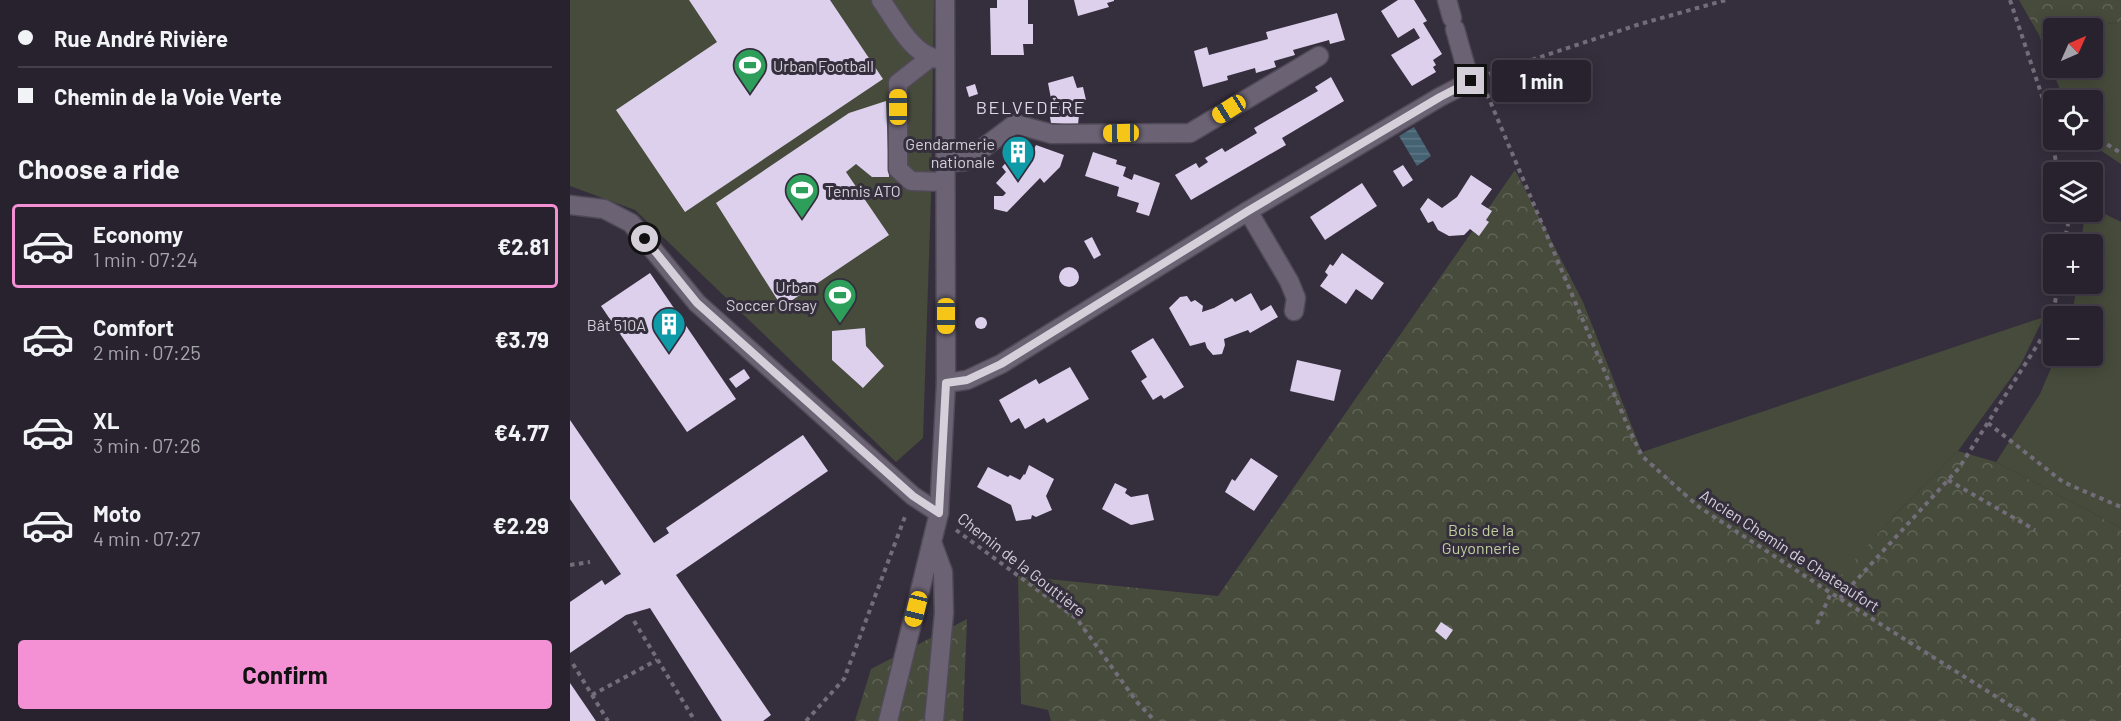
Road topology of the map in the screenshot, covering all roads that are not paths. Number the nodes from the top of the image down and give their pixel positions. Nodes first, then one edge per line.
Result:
1 (881, 0) edge
2 (945, 0) edge
3 (1451, 16) edge
4 (1319, 56) dead end
5 (938, 58) junction
6 (945, 163) junction
7 (945, 182) junction
8 (570, 205) edge
9 (1248, 211) junction
10 (1294, 311) dead end
11 (946, 383) junction
12 (939, 513) junction
13 (932, 542) junction
14 (888, 721) edge
15 (934, 721) edge

1 - 5 street
2 - 5 street
3 - 9 street
4 - 6 street
5 - 6 street
5 - 7 street
6 - 7 street
7 - 11 street
8 - 12 street
9 - 10 street
9 - 11 street
11 - 12 street
12 - 13 street
13 - 14 street
13 - 15 street

